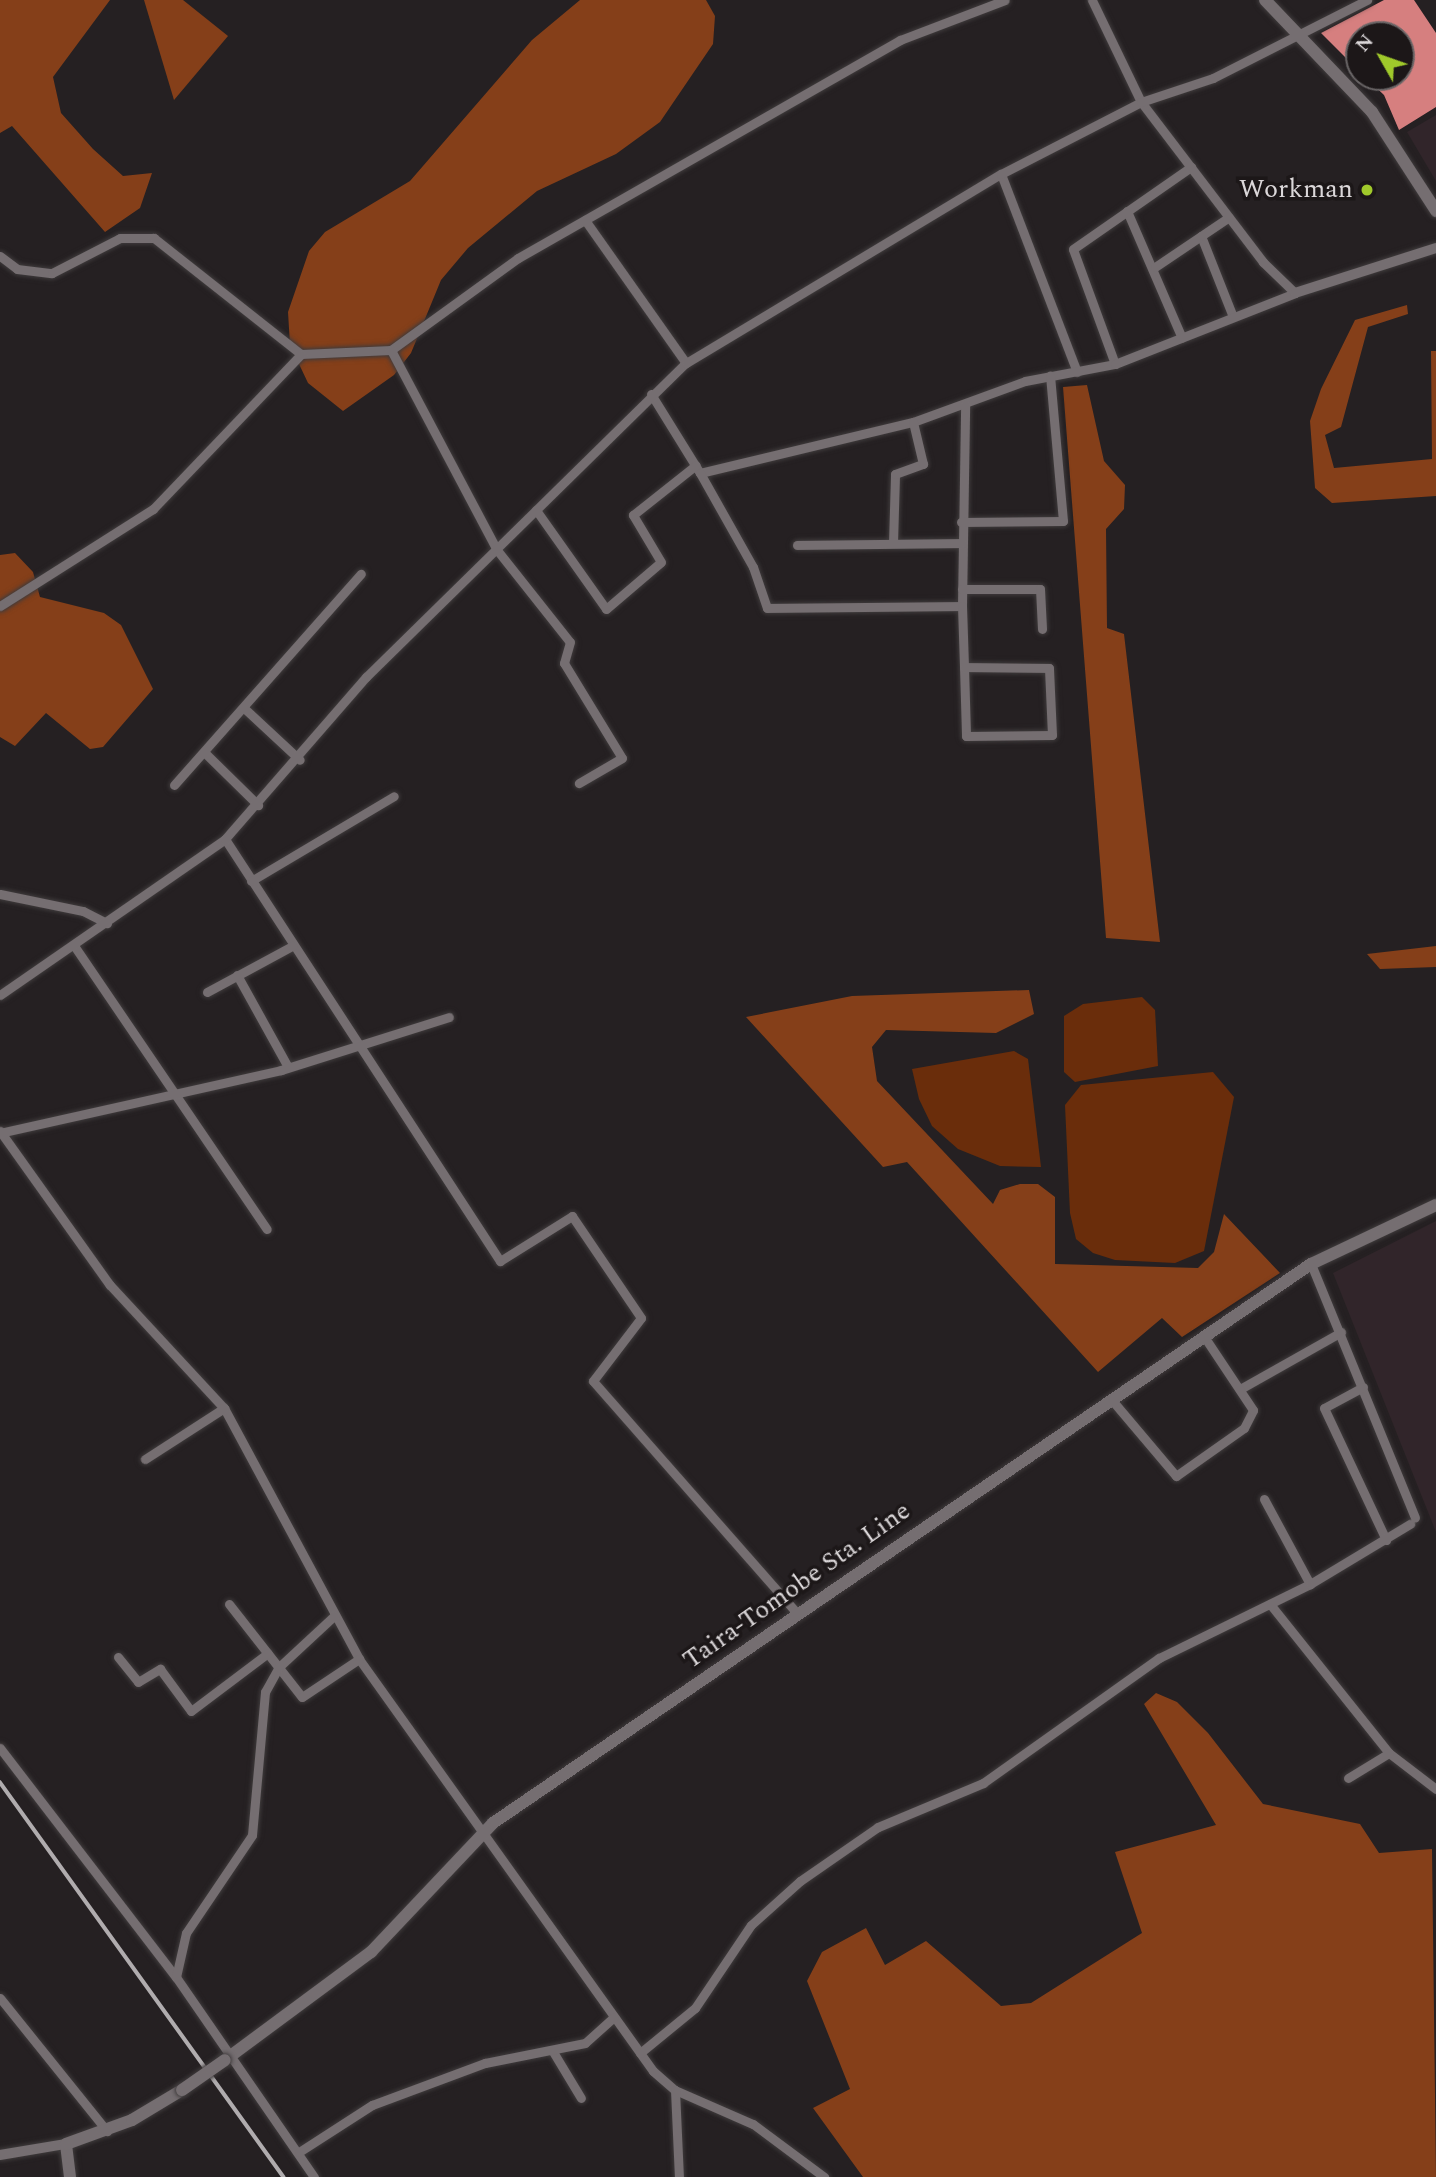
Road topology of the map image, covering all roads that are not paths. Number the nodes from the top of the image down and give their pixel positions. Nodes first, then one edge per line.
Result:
1 (1005, 0) edge
2 (1092, 0) edge
3 (1265, 0) edge
4 (1367, 0) edge
5 (1298, 34) junction
6 (1141, 102) junction
7 (1191, 167) junction
8 (1001, 174) junction
9 (1128, 211) junction
10 (1436, 211) edge
11 (1229, 217) junction
12 (585, 220) junction
13 (1200, 236) junction
14 (1436, 248) edge
15 (0, 256) edge
16 (1155, 267) junction
17 (1295, 293) junction
18 (1233, 317) junction
19 (1182, 338) junction
20 (391, 350) junction
21 (302, 354) junction
22 (686, 363) junction
23 (1115, 364) junction
24 (1077, 372) junction
25 (1050, 376) junction
26 (651, 394) junction
27 (965, 404) junction
28 (913, 422) junction
29 (698, 469) junction
30 (536, 510) junction
31 (961, 523) junction
32 (893, 543) junction
33 (962, 544) junction
34 (797, 545) dead end
35 (497, 550) junction
36 (361, 574) dead end
37 (962, 589) junction
38 (0, 606) edge
39 (962, 606) junction
40 (1042, 629) dead end
41 (964, 667) junction
42 (244, 708) junction
43 (204, 752) junction
44 (300, 760) junction
45 (579, 783) dead end
46 (174, 785) dead end
47 (394, 796) dead end
48 (258, 805) junction
49 (225, 839) junction
50 (251, 881) junction
51 (0, 894) edge
52 (107, 923) junction
53 (292, 946) junction
54 (75, 947) junction
55 (237, 975) junction
56 (207, 992) dead end
57 (0, 995) edge
58 (449, 1017) dead end
59 (361, 1040) junction
60 (288, 1067) junction
61 (169, 1092) junction
62 (0, 1132) edge
63 (1436, 1205) edge
64 (267, 1229) dead end
65 (1311, 1265) junction
66 (1341, 1332) junction
67 (1205, 1338) junction
68 (1363, 1387) junction
69 (1240, 1389) junction
70 (1111, 1399) junction
71 (224, 1408) junction
72 (145, 1459) dead end
73 (1264, 1499) dead end
74 (1386, 1540) junction
75 (1310, 1584) junction
76 (229, 1604) dead end
77 (1270, 1604) junction
78 (797, 1613) junction
79 (335, 1615) junction
80 (268, 1653) junction
81 (118, 1657) dead end
82 (359, 1659) junction
83 (279, 1667) junction
84 (0, 1748) edge
85 (1389, 1753) junction
86 (1348, 1778) dead end
87 (1436, 1789) edge
88 (482, 1835) junction
89 (176, 1977) junction
90 (0, 1998) edge
91 (613, 2018) junction
92 (552, 2050) junction
93 (640, 2053) junction
94 (229, 2057) junction
95 (675, 2090) junction
96 (581, 2098) dead end
97 (107, 2131) junction
98 (66, 2144) junction
99 (299, 2152) junction
100 (0, 2155) edge
101 (69, 2177) edge
102 (314, 2177) edge
103 (679, 2177) edge
104 (824, 2177) edge

1 - 12 street
2 - 6 street
3 - 5 main road
4 - 5 street
5 - 6 street
5 - 10 main road
6 - 7 street
6 - 8 street
7 - 9 street
7 - 11 street
8 - 22 street
8 - 24 street
9 - 16 street
9 - 23 street
11 - 13 street
11 - 17 street
12 - 20 street
12 - 22 street
13 - 16 street
13 - 18 street
14 - 17 street
15 - 21 street
16 - 19 street
17 - 18 street
18 - 19 street
19 - 23 street
20 - 21 street
20 - 35 street
21 - 38 street
22 - 26 street
23 - 24 street
24 - 25 street
25 - 27 street
25 - 31 street
26 - 29 street
26 - 30 street
27 - 28 street
27 - 31 street
28 - 29 street
28 - 32 street
29 - 30 street
29 - 39 street
30 - 35 street
31 - 33 street
32 - 33 street
32 - 34 street
33 - 37 street
35 - 44 street
35 - 45 street
36 - 42 street
37 - 39 street
37 - 40 street
39 - 41 street
41 - 41 street
42 - 43 street
42 - 44 street
43 - 46 street
43 - 48 street
44 - 48 street
47 - 50 street
48 - 49 street
49 - 50 street
49 - 52 street
50 - 53 street
51 - 52 street
52 - 54 street
53 - 55 street
53 - 59 street
54 - 57 street
54 - 61 street
55 - 56 street
55 - 60 street
58 - 59 street
59 - 60 street
59 - 78 street
60 - 61 street
61 - 62 street
61 - 64 street
62 - 71 street
63 - 65 main road, Taira-Tomobe Sta. Line
65 - 66 street
65 - 67 main road, Taira-Tomobe Sta. Line
66 - 68 street
66 - 69 street
67 - 69 street
67 - 70 main road, Taira-Tomobe Sta. Line
68 - 74 street
68 - 74 street
69 - 70 street
70 - 78 main road, Taira-Tomobe Sta. Line
71 - 72 street
71 - 79 street
73 - 75 street
74 - 75 street
75 - 77 street
76 - 80 street
77 - 85 street
77 - 93 street
78 - 88 main road, Taira-Tomobe Sta. Line
79 - 82 street
79 - 83 street
80 - 81 street
80 - 83 street
82 - 83 street
82 - 88 street
83 - 89 street
84 - 89 street
85 - 86 street
85 - 87 street
88 - 91 street
88 - 94 main road, Taira-Tomobe Sta. Line
89 - 94 street
90 - 97 street
91 - 92 street
91 - 93 street
92 - 96 street
92 - 99 street
93 - 95 street
94 - 97 main road, Taira-Tomobe Sta. Line, bridge
94 - 99 street
95 - 103 street
95 - 104 street
97 - 98 main road, Taira-Tomobe Sta. Line
98 - 100 street
98 - 101 main road
99 - 102 street

